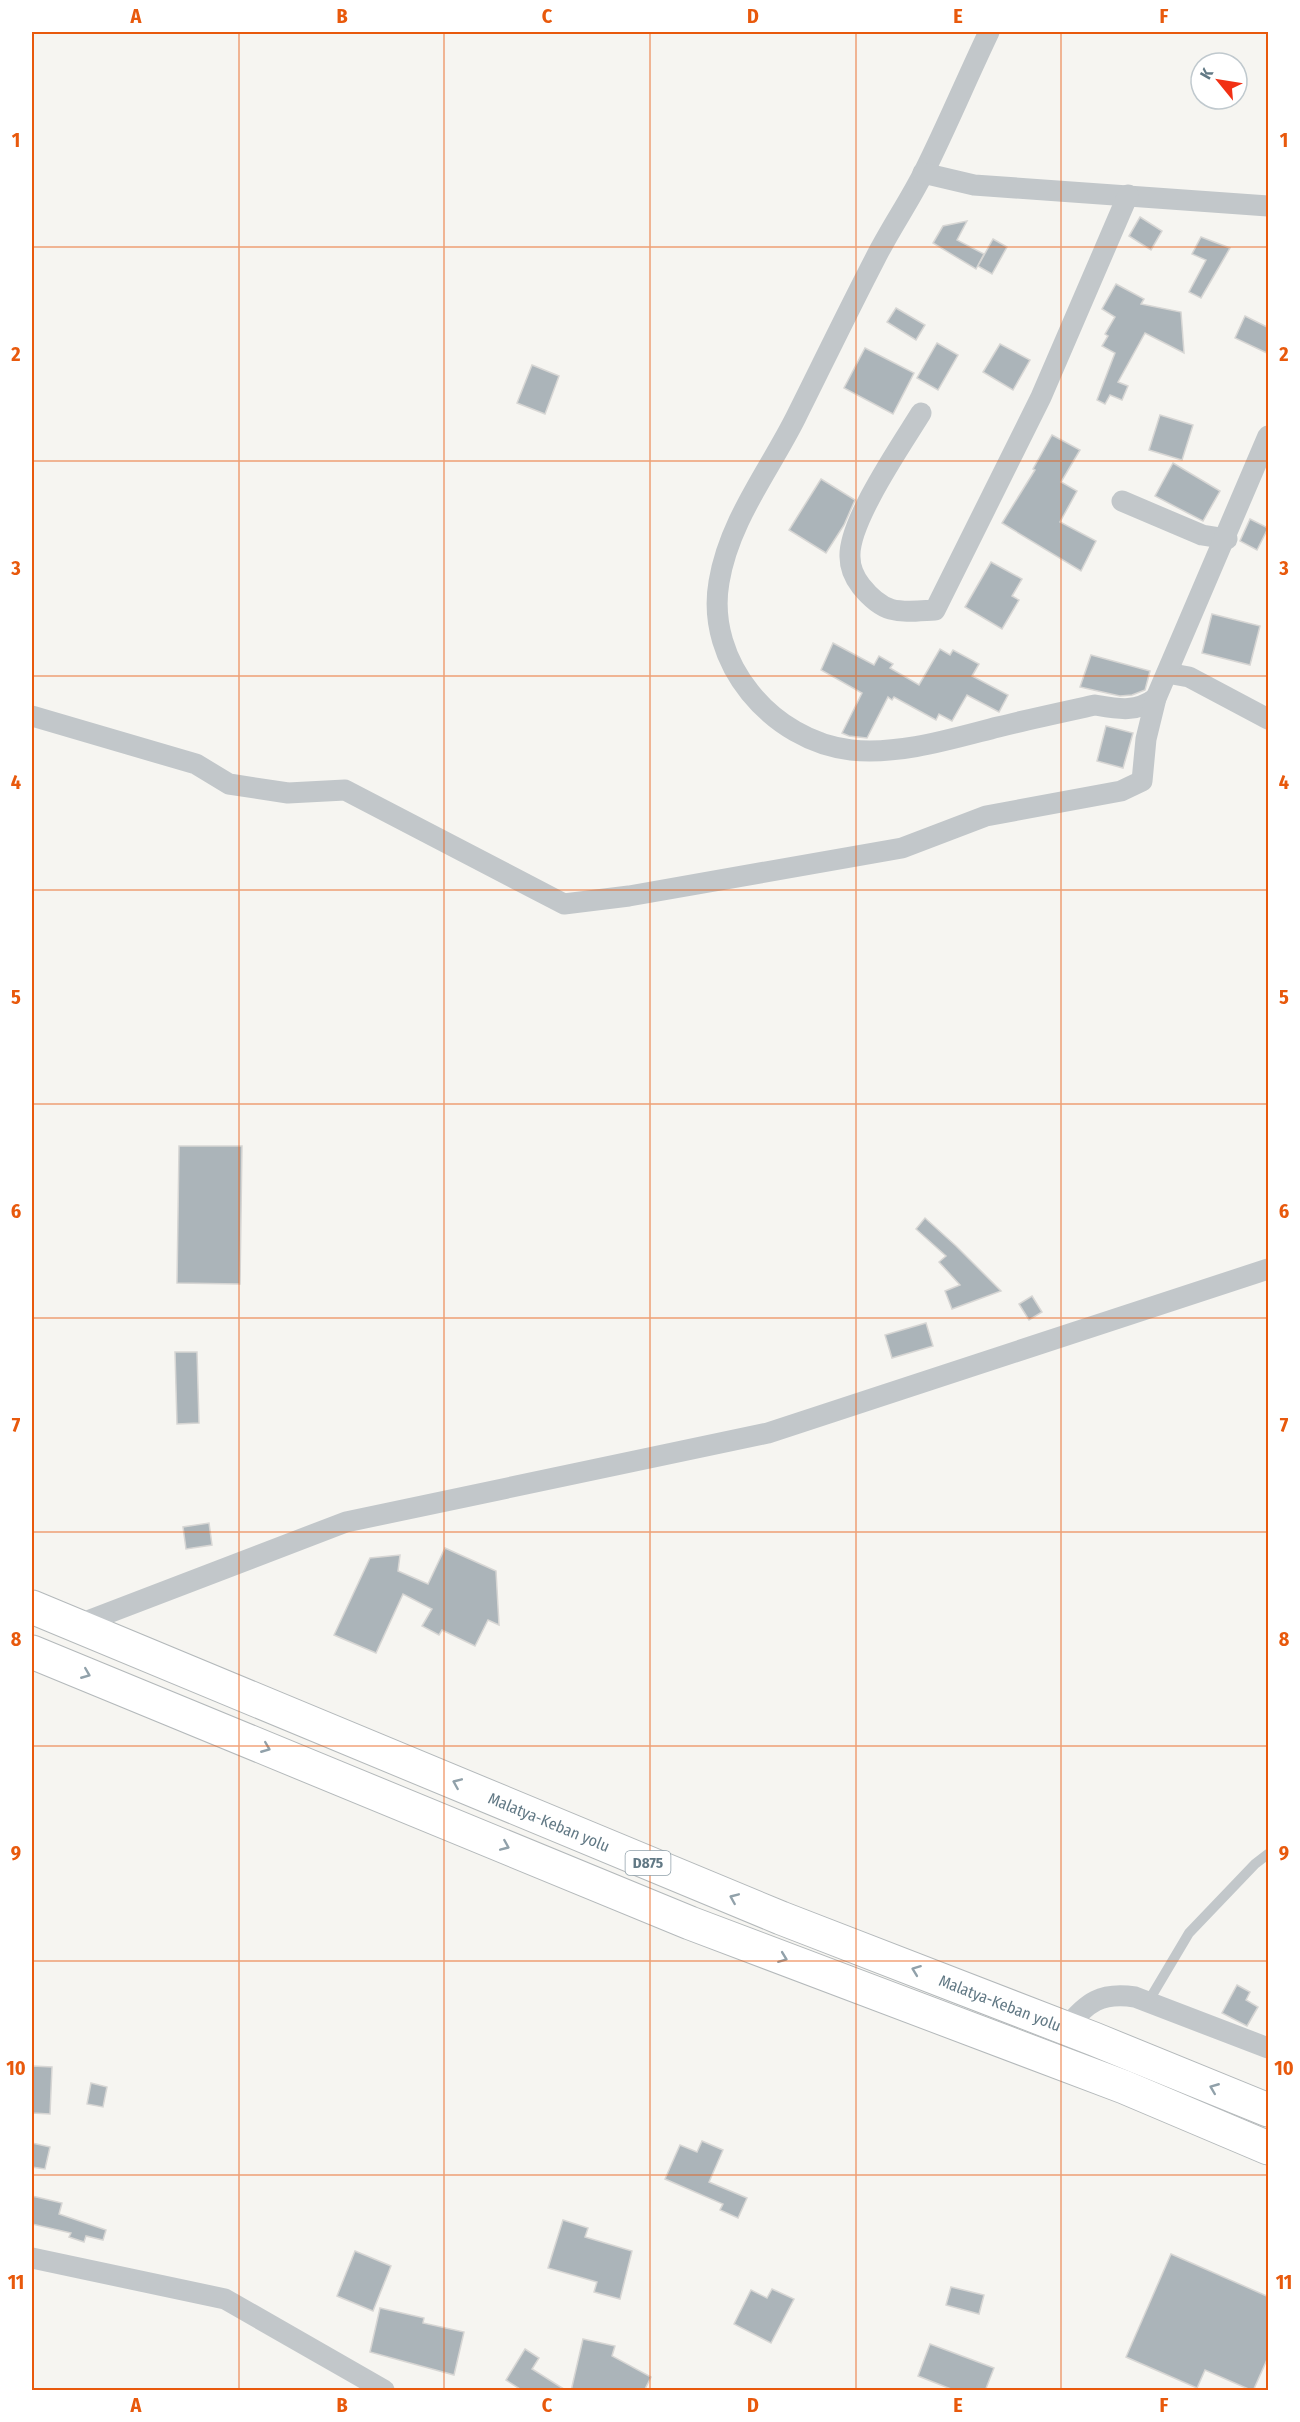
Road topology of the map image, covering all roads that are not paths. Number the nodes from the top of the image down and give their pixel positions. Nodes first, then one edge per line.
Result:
1 (989, 32) edge
2 (923, 173) junction
3 (1128, 195) junction
4 (1269, 206) edge
5 (921, 413) dead end
6 (1269, 436) edge
7 (1122, 501) dead end
8 (1227, 539) junction
9 (1167, 673) junction
10 (1156, 698) junction
11 (32, 716) edge
12 (1269, 719) edge
13 (1269, 1269) edge
14 (32, 1607) edge
15 (78, 1625) junction
16 (32, 1652) edge
17 (1269, 1854) edge
18 (1148, 2002) junction
19 (1066, 2028) junction
20 (1269, 2048) edge
21 (1269, 2110) edge
22 (1269, 2148) edge
23 (32, 2258) edge
24 (384, 2391) edge

1 - 2 street
2 - 3 street
2 - 10 street
3 - 4 street
3 - 5 street
6 - 8 street
7 - 8 street
8 - 9 street
9 - 10 street
9 - 12 street
10 - 11 street
13 - 15 street
14 - 15 highway, Malatya-Keban yolu / D875
19 -> 15 highway, Malatya-Keban yolu / D875
16 -> 22 highway, D875
17 - 18 lane
18 - 19 street
18 - 20 street
21 -> 19 highway, Malatya-Keban yolu / D875
23 - 24 street

